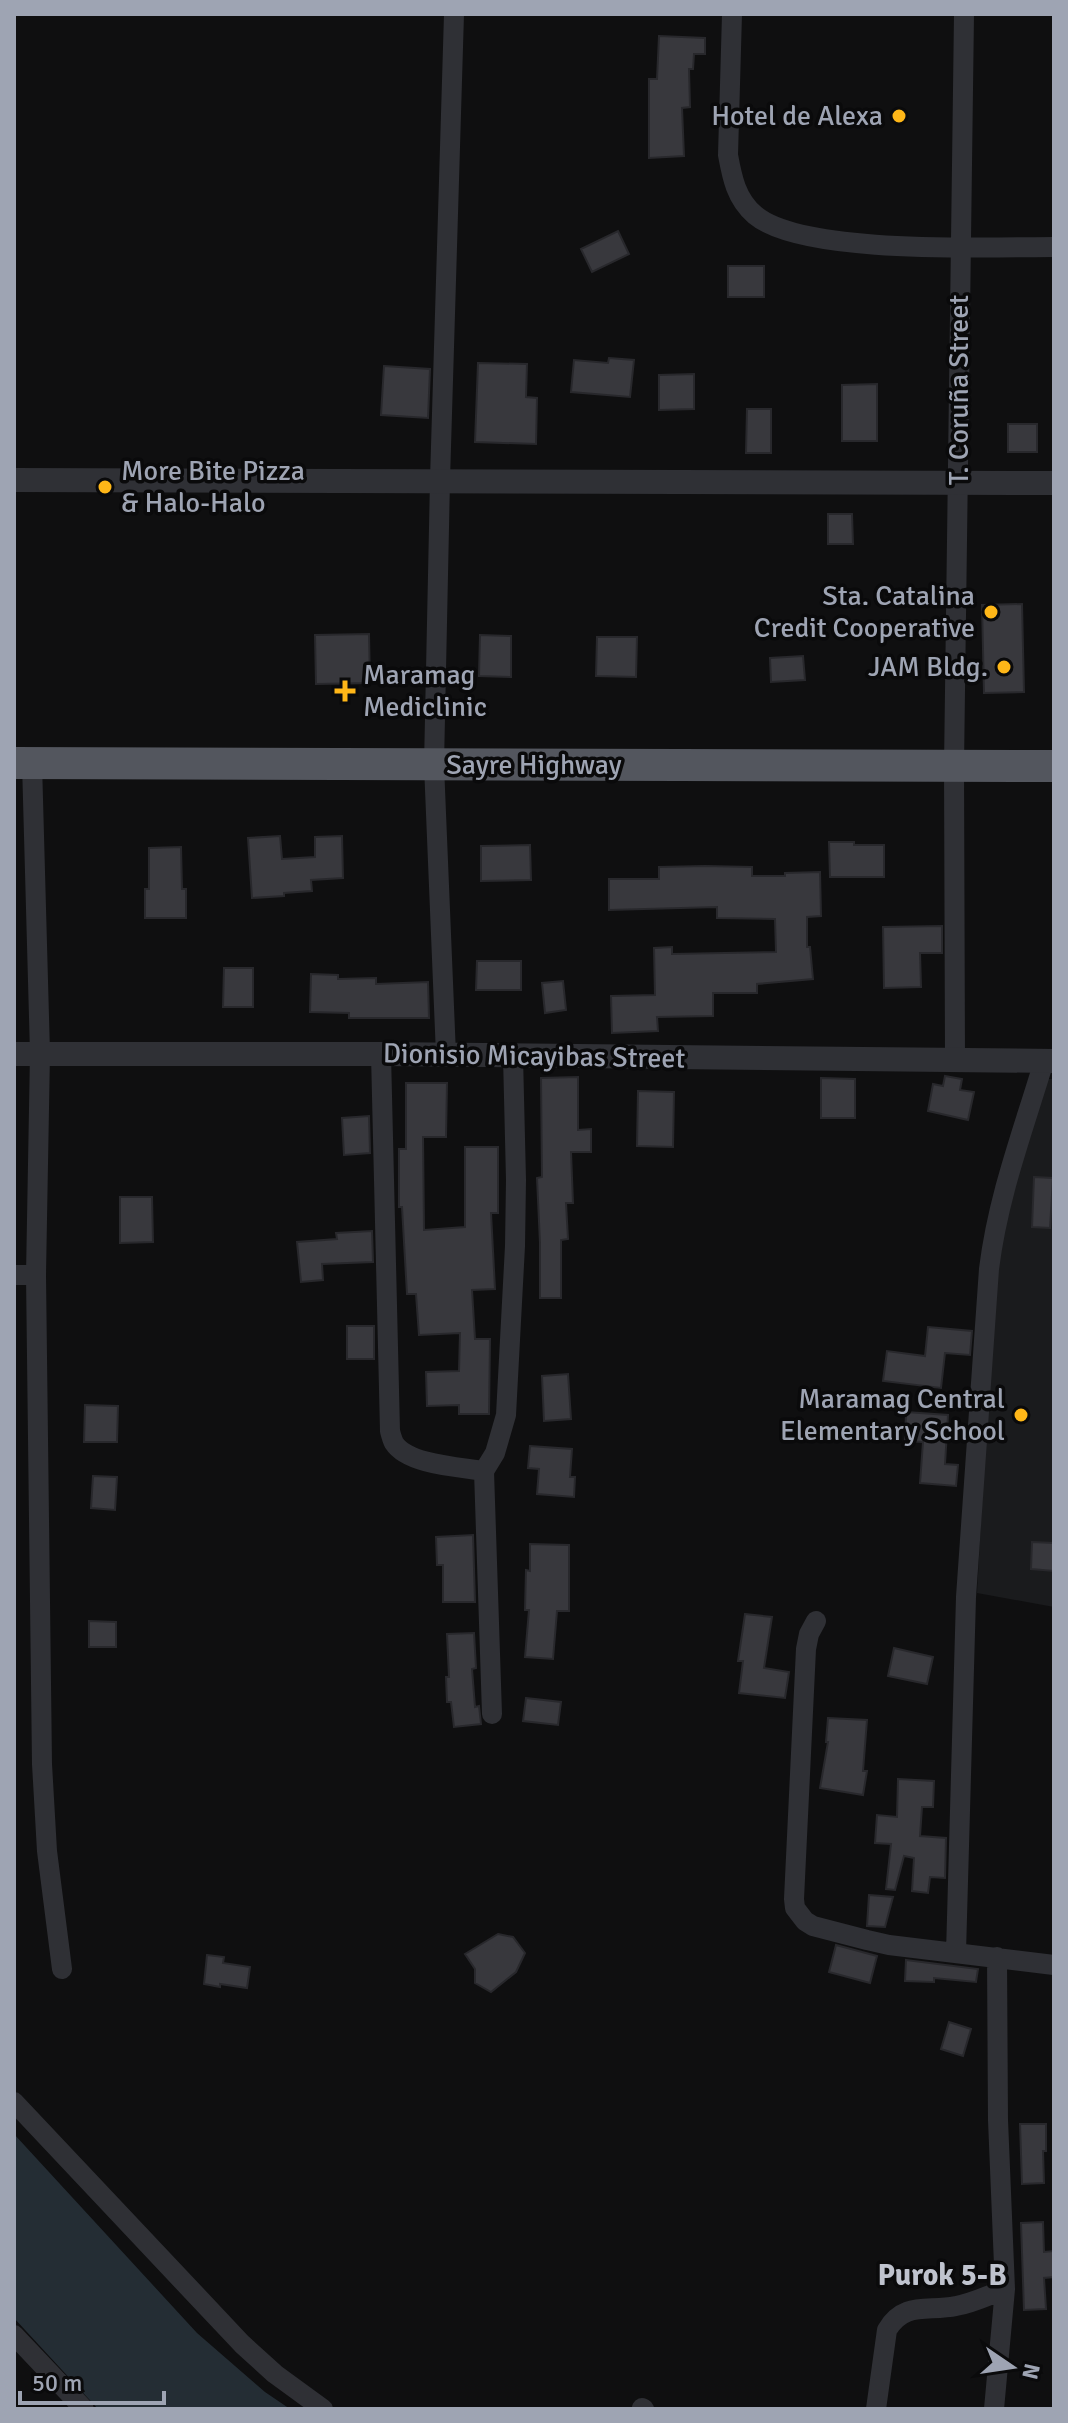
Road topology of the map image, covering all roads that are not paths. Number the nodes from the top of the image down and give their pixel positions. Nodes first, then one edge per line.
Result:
1 (454, 14) edge
2 (732, 14) edge
3 (964, 14) edge
4 (959, 247) junction
5 (1054, 247) edge
6 (14, 480) edge
7 (440, 480) junction
8 (1054, 483) edge
9 (959, 484) junction
10 (23, 763) edge
11 (434, 765) junction
12 (954, 766) junction
13 (1054, 766) edge
14 (40, 1053) junction
15 (14, 1054) edge
16 (381, 1054) junction
17 (446, 1055) junction
18 (513, 1056) junction
19 (955, 1059) junction
20 (1049, 1061) edge
21 (14, 1275) edge
22 (36, 1275) junction
23 (484, 1471) junction
24 (816, 1621) dead end
25 (492, 1714) dead end
26 (956, 1953) junction
27 (997, 1957) junction
28 (1054, 1965) edge
29 (62, 1969) dead end
30 (14, 2102) edge
31 (1005, 2289) junction
32 (14, 2335) edge
33 (84, 2409) edge
34 (323, 2409) edge
35 (876, 2409) edge
36 (994, 2409) edge

1 - 7 street
2 - 4 street
3 - 4 street, T. Coruña Street
4 - 5 street
4 - 9 street, T. Coruña Street
6 - 7 street
7 - 9 street
7 - 11 street
8 - 9 street
9 - 12 street, T. Coruña Street
10 - 11 highway, Sayre Highway
10 - 14 street
11 - 12 highway, Sayre Highway
11 - 17 street
12 - 13 highway, Sayre Highway
12 - 19 street, T. Coruña Street
14 - 15 street, Dionisio Micayibas Street
14 - 16 street, Dionisio Micayibas Street
14 - 22 street
16 - 17 street, Dionisio Micayibas Street
16 - 23 street
17 - 18 street, Dionisio Micayibas Street
18 - 19 street, Dionisio Micayibas Street
18 - 23 street
19 - 20 street, Dionisio Micayibas Street
20 - 26 street
21 - 22 street
22 - 29 street
23 - 25 street
24 - 26 street
26 - 27 street
27 - 28 street
27 - 31 street
30 - 34 street
31 - 35 street
31 - 36 street
32 - 33 street

